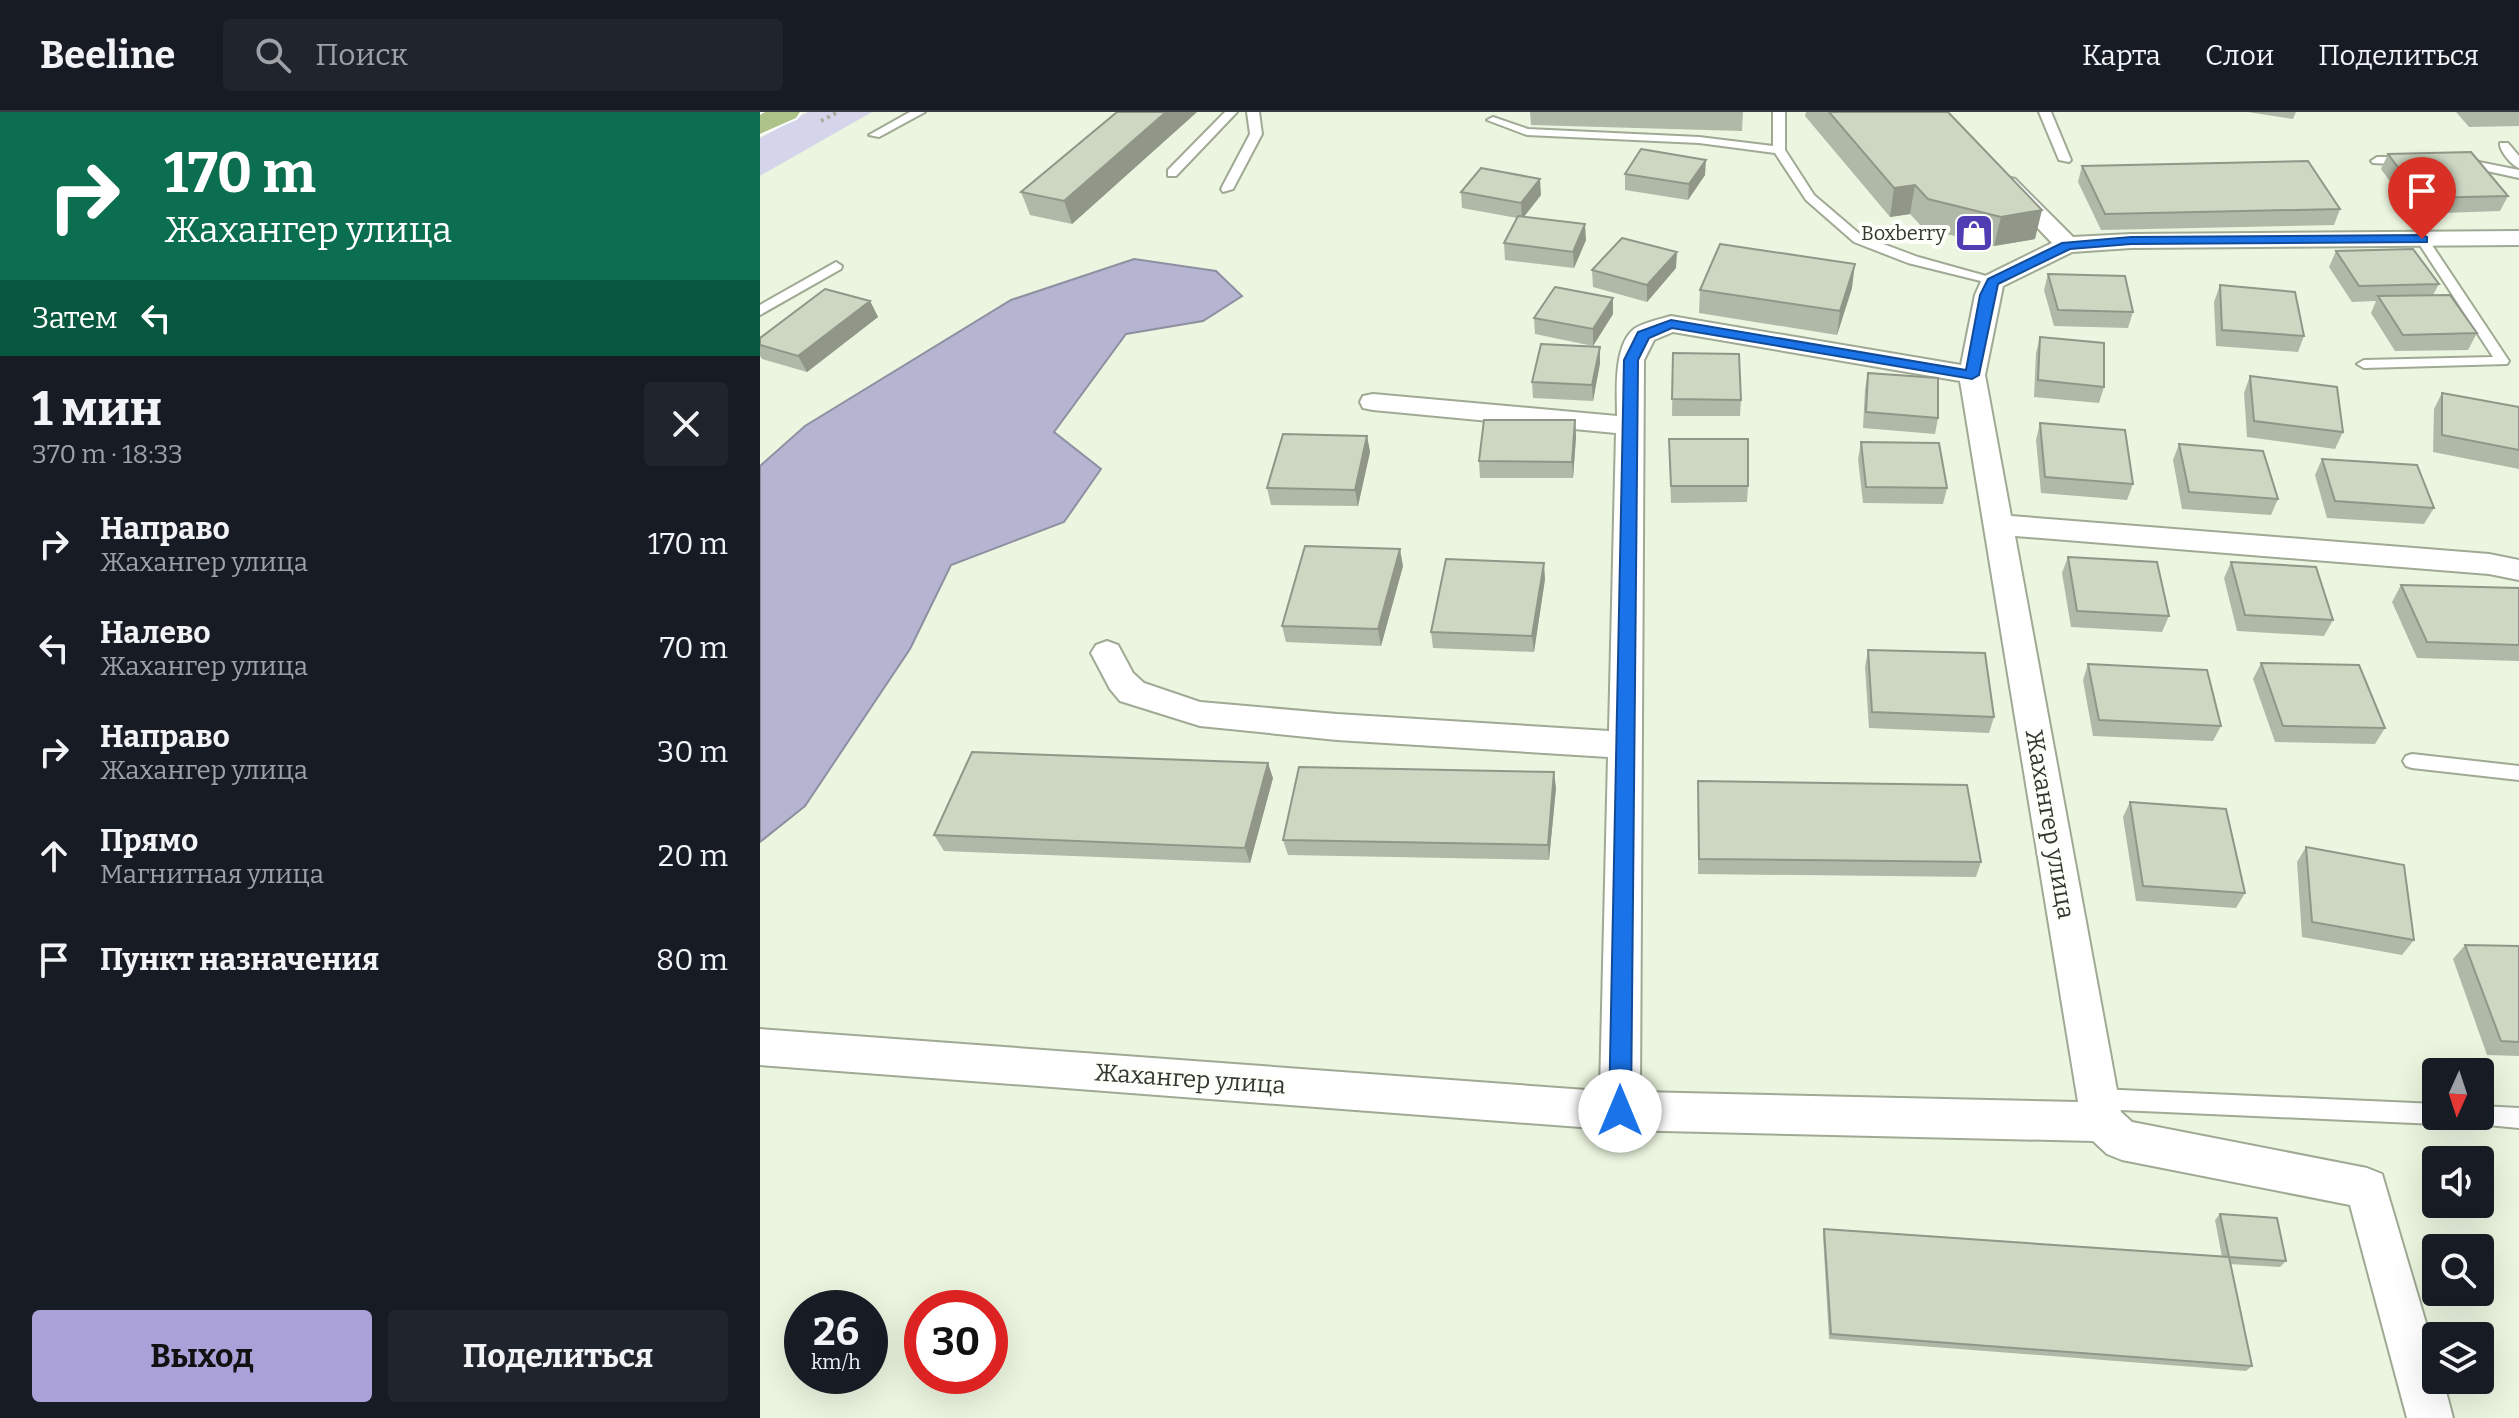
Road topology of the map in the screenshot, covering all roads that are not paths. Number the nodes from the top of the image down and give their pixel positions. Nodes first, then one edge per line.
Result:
1 (786, 112) edge
2 (919, 112) edge
3 (1231, 112) edge
4 (1253, 112) edge
5 (1779, 112) edge
6 (2045, 112) edge
7 (1493, 120) dead end
8 (760, 126) edge
9 (875, 135) dead end
10 (2504, 145) dead end
11 (1779, 150) junction
12 (2065, 160) dead end
13 (2377, 161) dead end
14 (2424, 161) edge
15 (2440, 161) edge
16 (2519, 164) edge
17 (1991, 168) edge
18 (1172, 173) dead end
19 (2519, 174) edge
20 (1227, 189) dead end
21 (2519, 238) edge
22 (2422, 239) junction
23 (2067, 245) junction
24 (836, 266) dead end
25 (1992, 282) junction
26 (760, 311) edge
27 (2364, 364) dead end
28 (1972, 375) junction
29 (1373, 402) dead end
30 (1630, 426) junction
31 (1999, 525) junction
32 (2519, 570) edge
33 (1107, 653) dead end
34 (1623, 745) junction
35 (2412, 761) dead end
36 (2519, 773) edge
37 (760, 1047) edge
38 (2100, 1110) junction
39 (1620, 1111) junction
40 (2422, 1114) edge
41 (2494, 1117) edge
42 (2519, 1118) edge
43 (2430, 1418) edge

1 - 8 main road
2 - 9 lane
3 - 18 lane
4 - 20 lane
5 - 11 lane
6 - 12 lane
7 - 11 lane
10 - 16 lane
11 - 25 lane
13 - 14 lane
15 - 19 lane
17 - 23 street
21 - 22 street
22 - 23 street
22 - 27 lane
23 - 25 street
24 - 26 lane
25 - 28 street, Жахангер улица
28 - 30 street
28 - 31 street, Жахангер улица
29 - 30 street
30 - 34 street
31 - 32 street
31 - 38 street, Жахангер улица
33 - 34 street
34 - 39 street
35 - 36 lane
37 - 39 street, Жахангер улица
38 - 39 street, Жахангер улица
38 - 40 lane
38 - 43 street
41 - 42 lane

